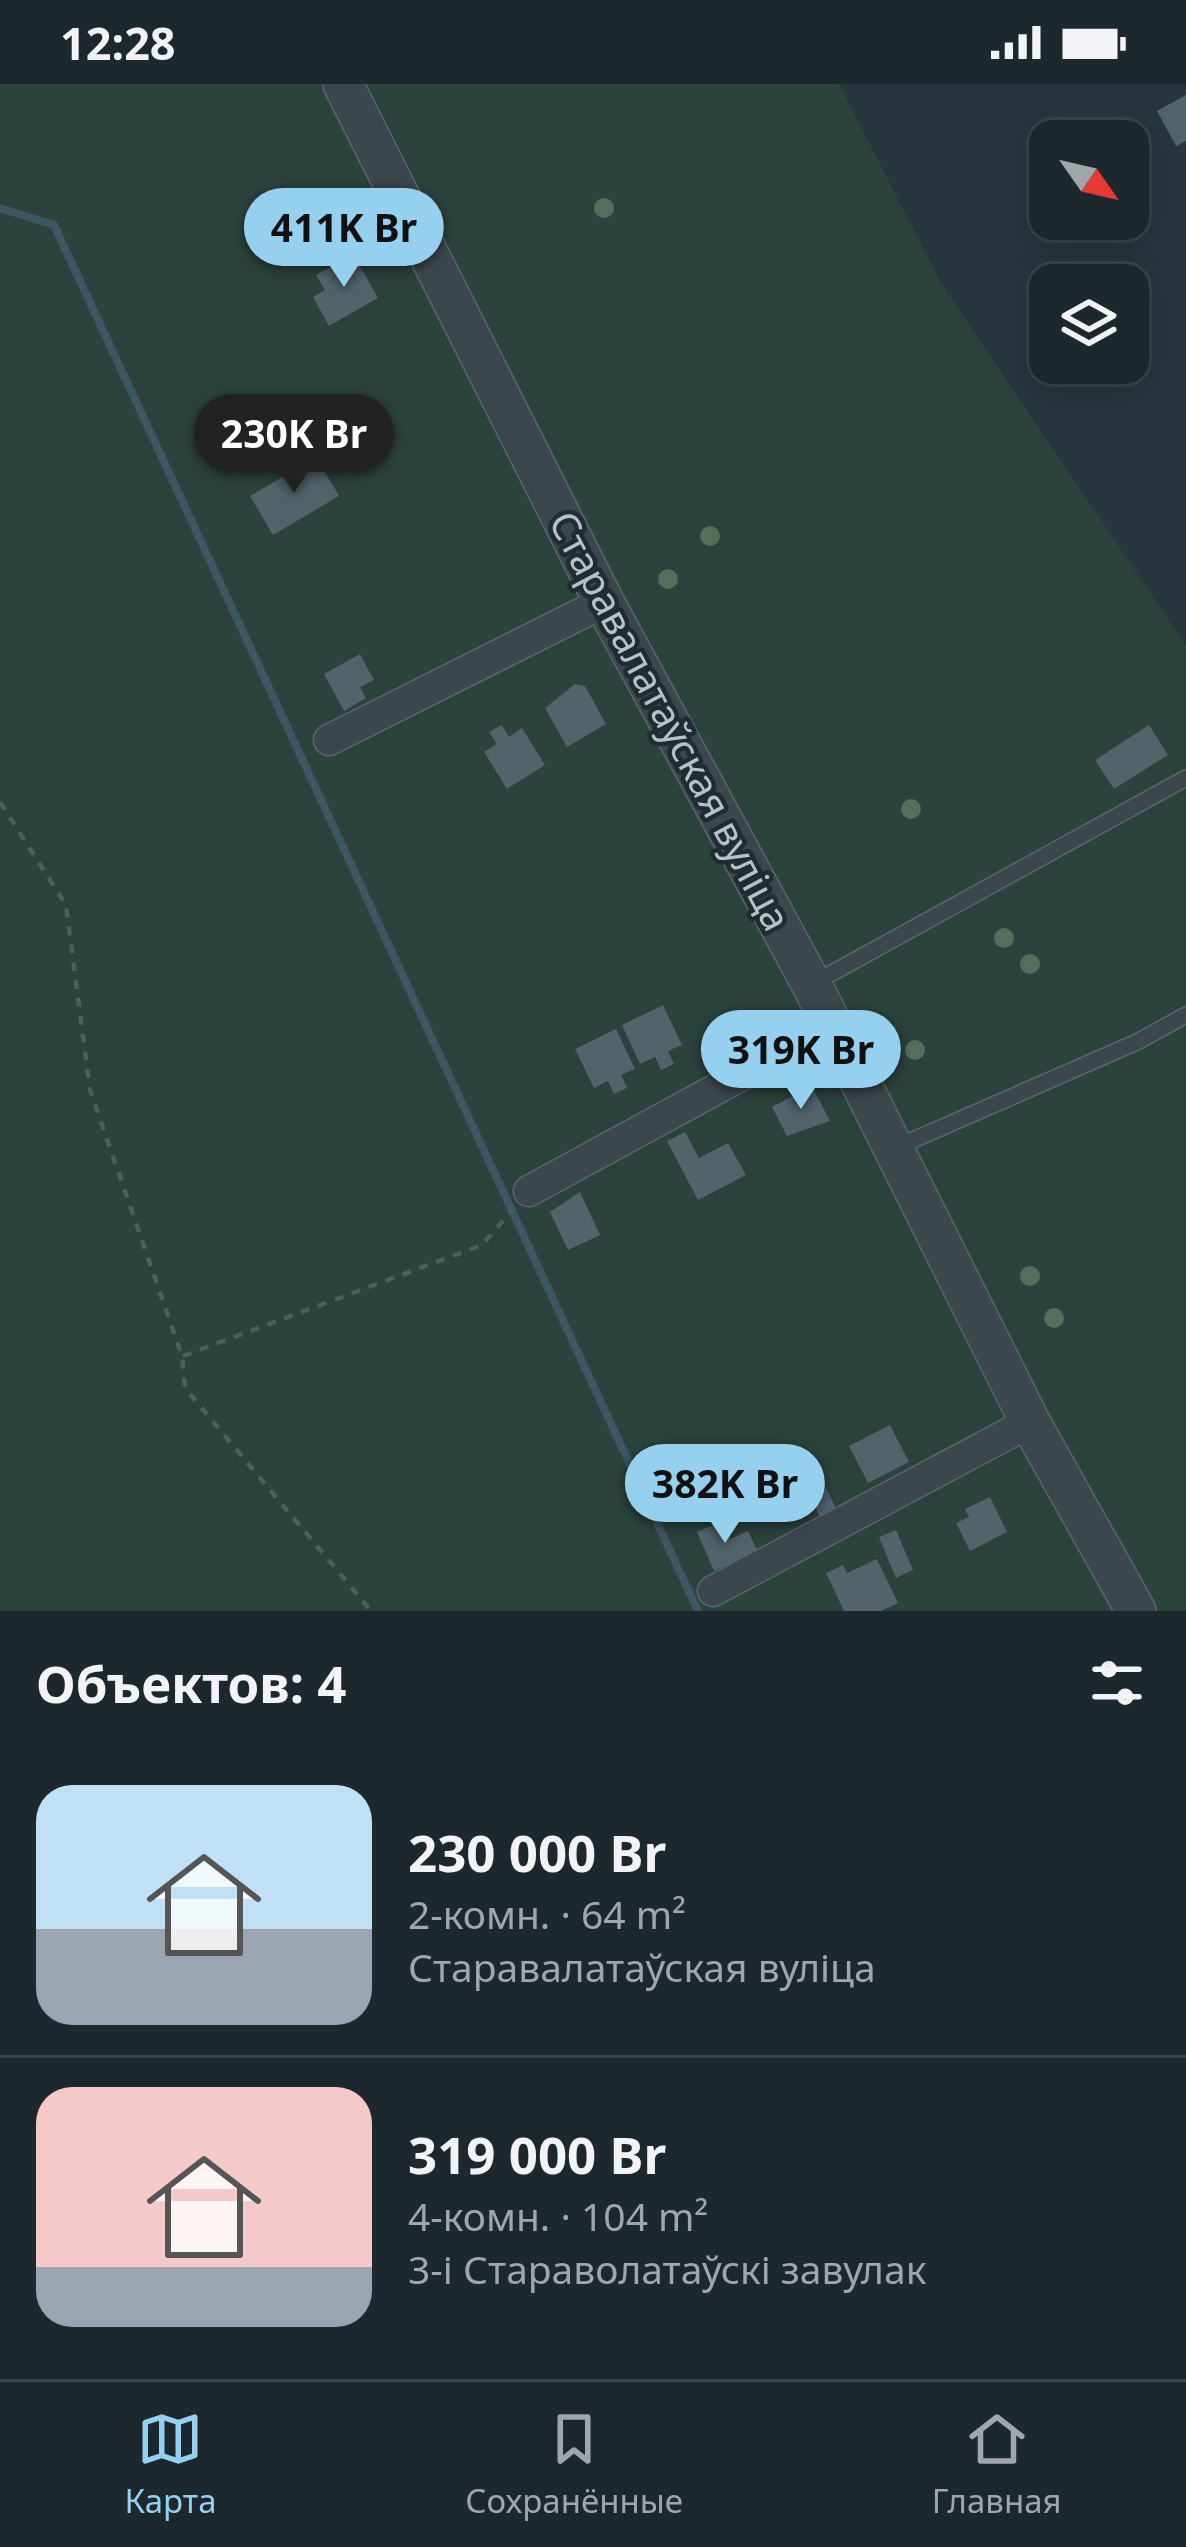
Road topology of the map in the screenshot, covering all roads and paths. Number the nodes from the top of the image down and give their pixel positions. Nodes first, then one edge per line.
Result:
1 (343, 84) edge
2 (604, 602) junction
3 (329, 740) dead end
4 (1186, 778) edge
5 (0, 802) edge
6 (812, 985) junction
7 (1186, 1015) edge
8 (832, 1026) junction
9 (897, 1148) junction
10 (529, 1191) joint
11 (182, 1356) junction
12 (1030, 1422) junction
13 (713, 1591) dead end
14 (371, 1611) edge
15 (1136, 1611) edge

1 - 2 street, Старавалатаўская вуліца
2 - 3 street
2 - 6 street, Старавалатаўская вуліца
4 - 6 lane
5 - 11 path
6 - 8 street, Старавалатаўская вуліца
7 - 9 lane
8 - 9 street, Старавалатаўская вуліца
8 - 10 street
9 - 12 street, Старавалатаўская вуліца
10 - 11 path
11 - 14 path
12 - 13 street
12 - 15 street, Старавалатаўская вуліца

